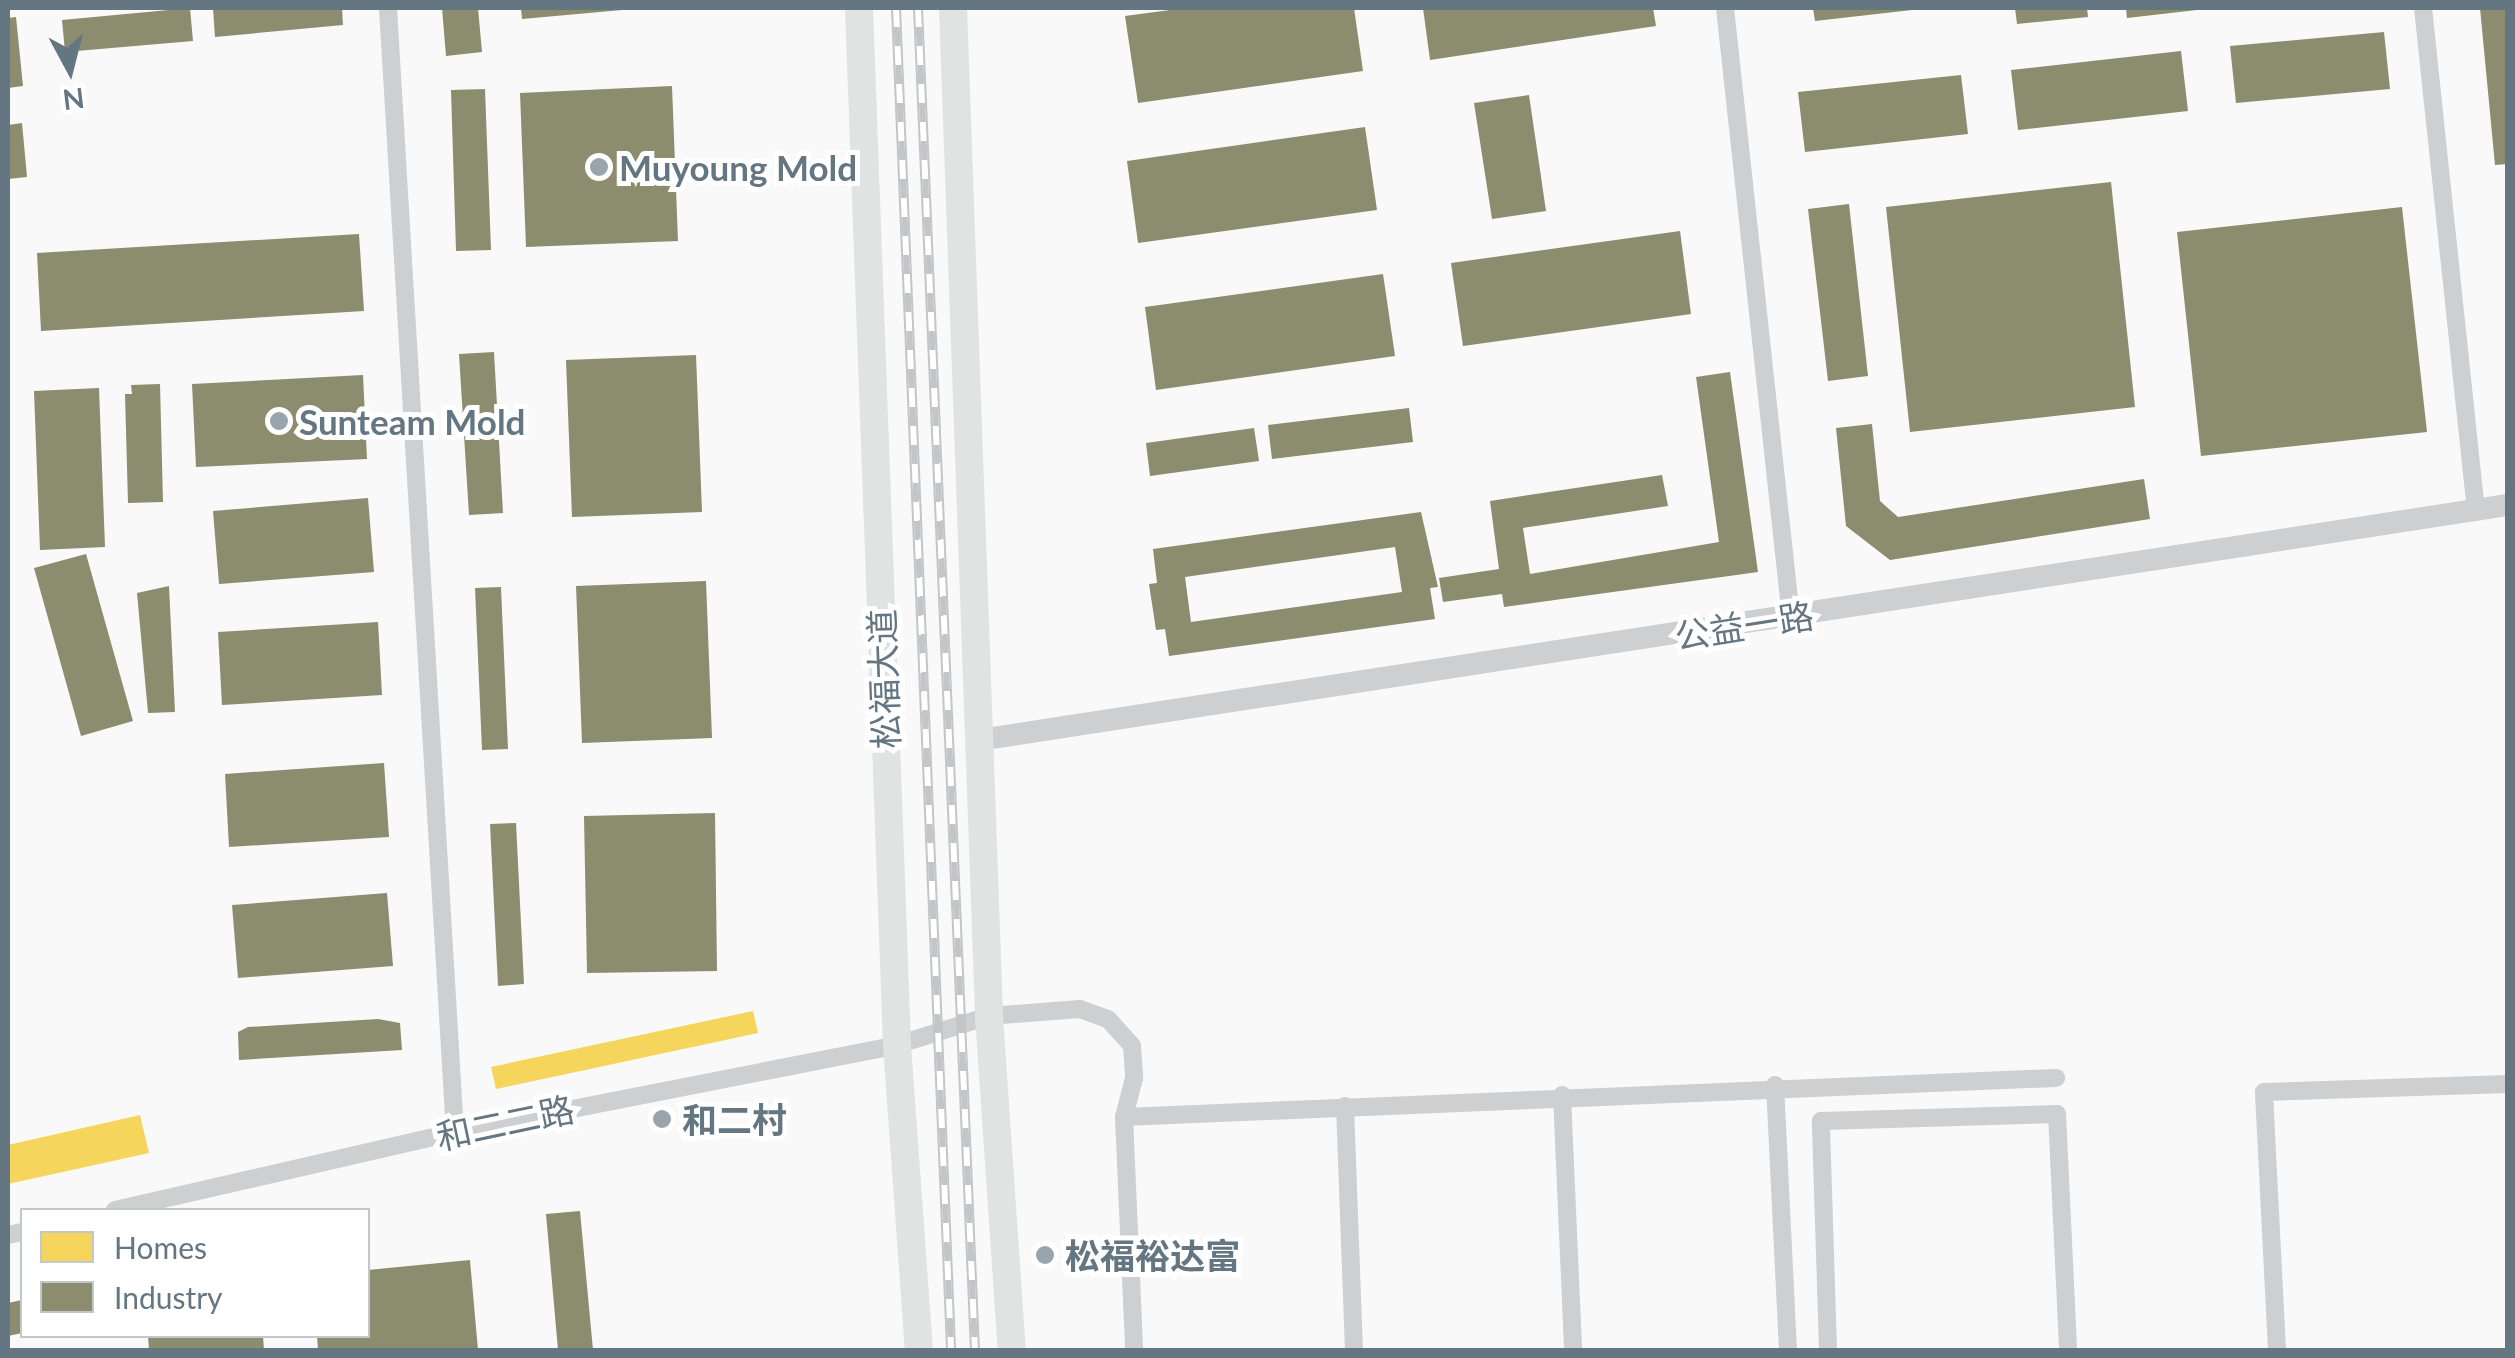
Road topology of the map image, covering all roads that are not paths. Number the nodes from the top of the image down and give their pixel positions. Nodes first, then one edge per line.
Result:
1 (388, 8) edge
2 (859, 8) edge
3 (953, 8) edge
4 (1725, 8) edge
5 (2423, 8) edge
6 (2508, 506) edge
7 (2476, 511) junction
8 (1791, 618) junction
9 (979, 740) junction
10 (989, 1016) junction
11 (896, 1045) junction
12 (2056, 1078) dead end
13 (2508, 1084) edge
14 (1775, 1085) junction
15 (1562, 1096) junction
16 (1345, 1106) junction
17 (1124, 1117) junction
18 (455, 1132) junction
19 (124, 1208) edge
20 (919, 1350) edge
21 (1012, 1350) edge
22 (1134, 1350) edge
23 (1354, 1350) edge
24 (1572, 1350) edge
25 (1788, 1350) edge
26 (1828, 1350) edge
27 (2068, 1350) edge
28 (2277, 1350) edge

1 - 18 street
2 - 11 main road, 松福大道
3 - 9 main road
4 - 8 street
5 - 7 street
6 - 7 street, 公益一路
7 - 8 street, 公益一路
8 - 9 street, 公益一路
9 - 10 main road
10 - 11 street, 和二二路
10 - 17 street, 和二二路
10 - 21 main road
11 - 18 street, 和二二路
11 - 20 main road, 松福大道
12 - 14 street
13 - 28 street
14 - 15 street
14 - 25 street
15 - 16 street
15 - 24 street
16 - 17 street
16 - 23 street
17 - 22 street, 和二二路
18 - 19 street, 和二二路
26 - 27 street

